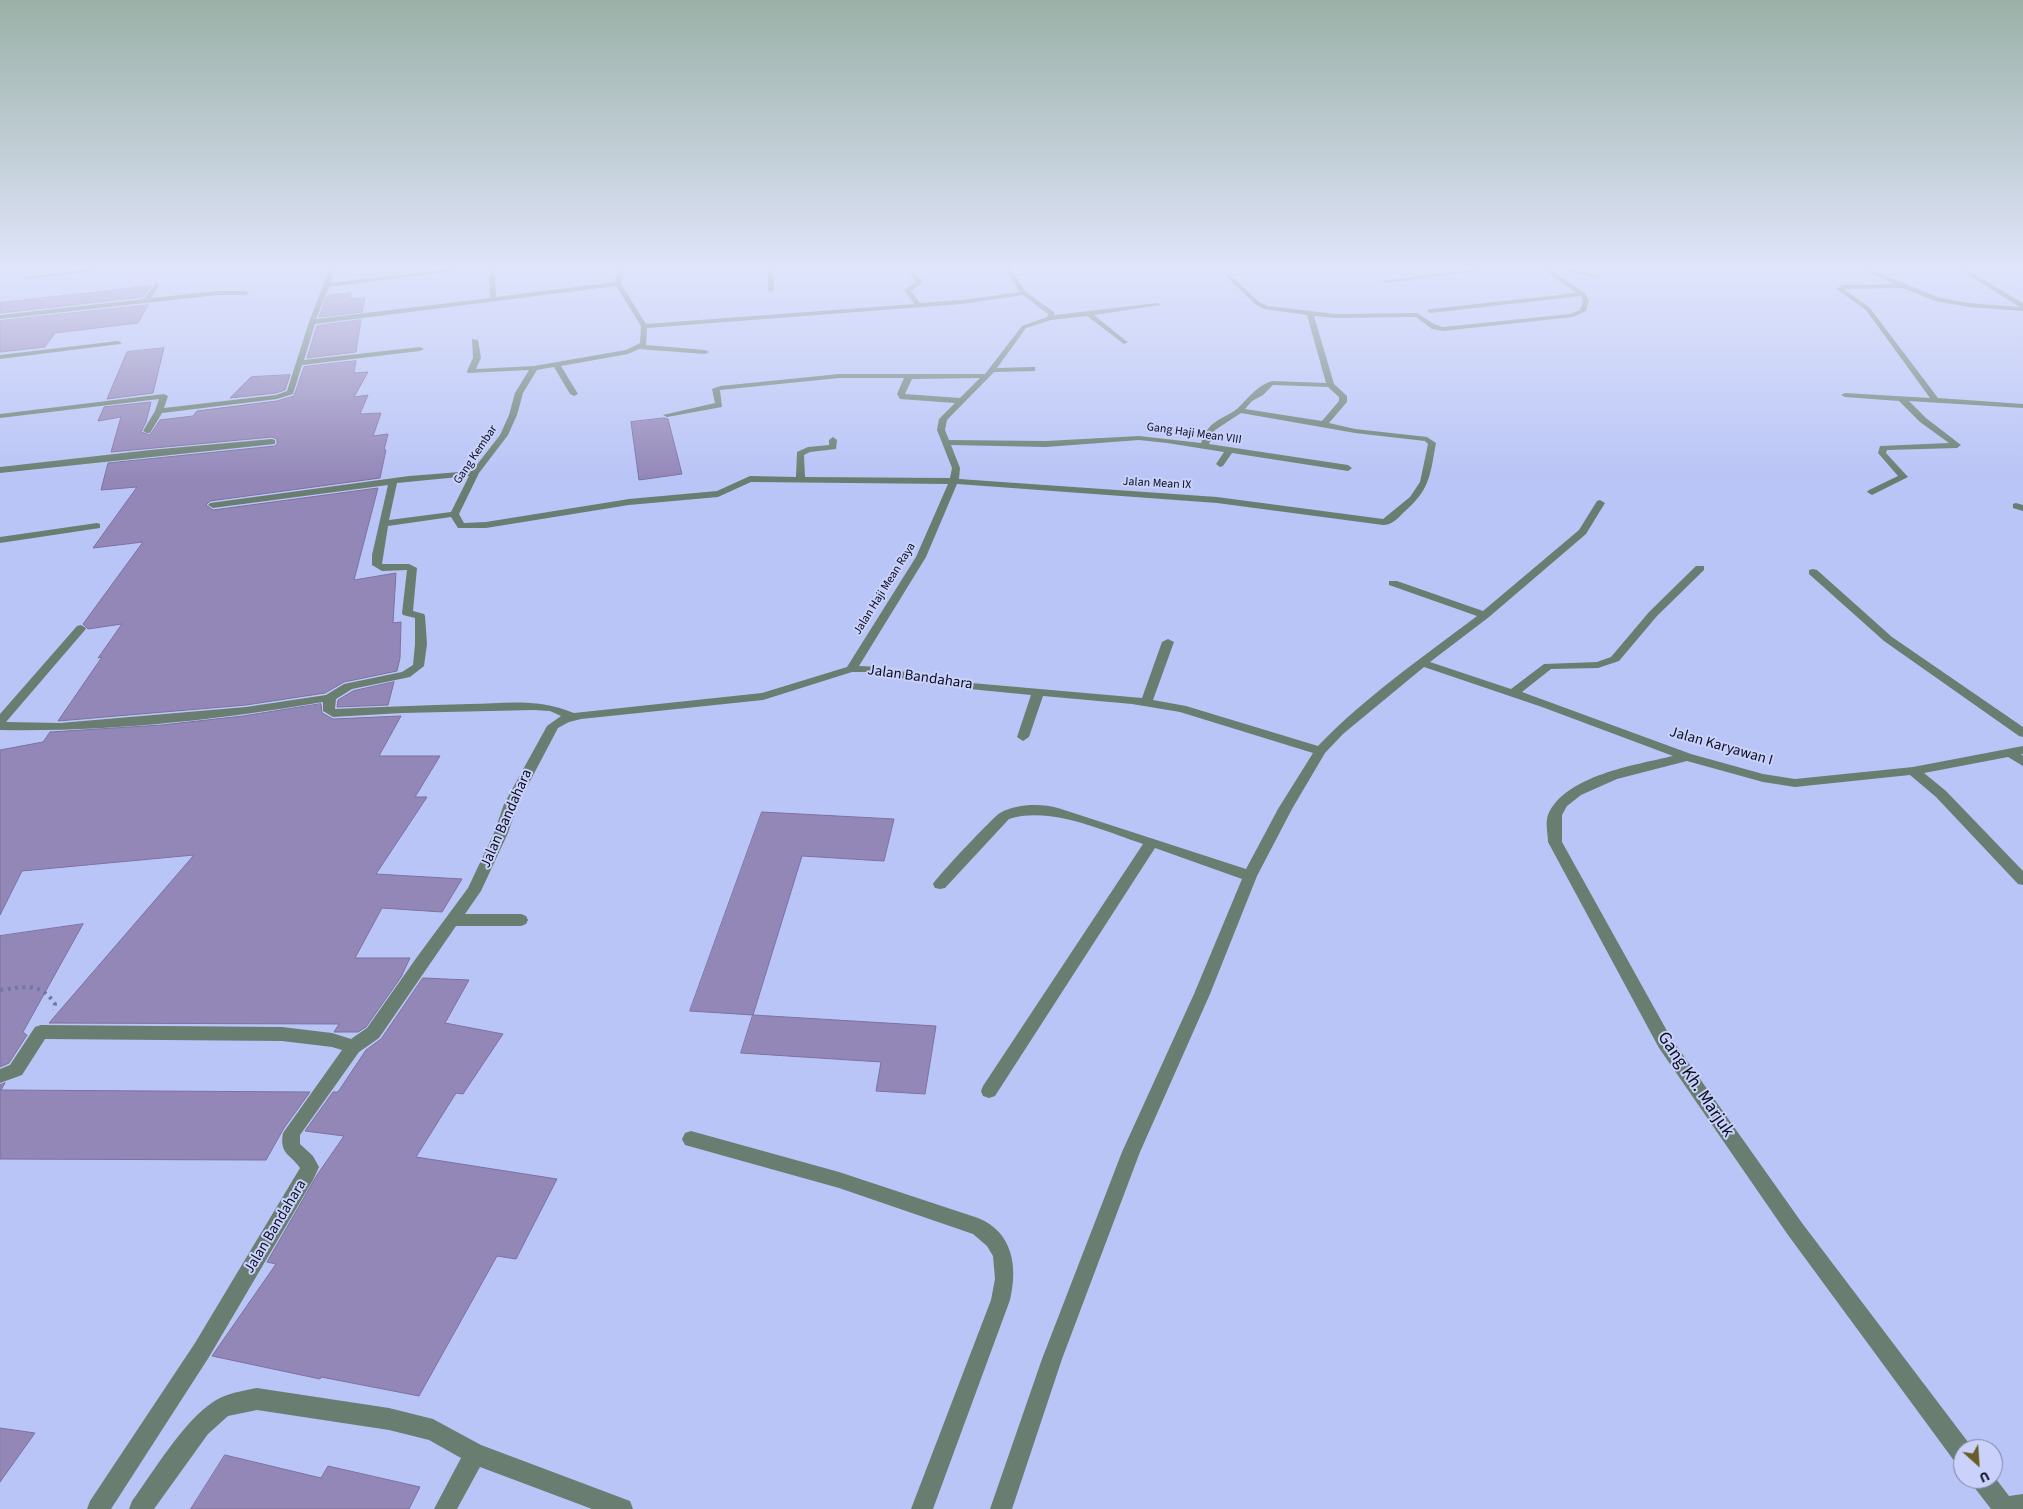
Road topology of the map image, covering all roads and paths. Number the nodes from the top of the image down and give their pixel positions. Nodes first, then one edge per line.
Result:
1 (307, 337) edge
2 (643, 337) edge
3 (1016, 337) edge
4 (1118, 337) edge
5 (1317, 337) edge
6 (1889, 337) edge
7 (474, 340) dead end
8 (1124, 342) dead end
9 (118, 343) dead end
10 (639, 348) junction
11 (420, 349) dead end
12 (705, 352) dead end
13 (0, 357) edge
14 (300, 363) junction
15 (556, 364) junction
16 (534, 368) junction
17 (1032, 369) dead end
18 (989, 373) junction
19 (908, 377) junction
20 (1330, 385) junction
21 (574, 394) dead end
22 (1845, 395) dead end
23 (1902, 400) junction
24 (962, 401) junction
25 (1936, 401) junction
26 (2023, 406) edge
27 (1240, 410) junction
28 (159, 411) junction
29 (667, 415) dead end
30 (0, 416) edge
31 (1324, 424) junction
32 (146, 431) dead end
33 (833, 440) dead end
34 (272, 442) dead end
35 (946, 442) junction
36 (1204, 445) junction
37 (1229, 451) junction
38 (1220, 464) dead end
39 (1348, 468) dead end
40 (0, 470) edge
41 (475, 473) junction
42 (801, 479) junction
43 (954, 481) junction
44 (394, 482) junction
45 (1872, 492) dead end
46 (1600, 503) dead end
47 (213, 505) dead end
48 (454, 514) junction
49 (384, 524) junction
50 (97, 526) dead end
51 (0, 540) edge
52 (1700, 568) dead end
53 (1813, 572) dead end
54 (1394, 583) dead end
55 (1485, 615) junction
56 (81, 628) dead end
57 (1168, 642) dead end
58 (1422, 663) junction
59 (850, 669) junction
60 (1038, 692) junction
61 (1513, 693) junction
62 (328, 699) junction
63 (1146, 702) junction
64 (571, 716) junction
65 (0, 724) edge
66 (2023, 733) edge
67 (1023, 737) dead end
68 (2023, 750) edge
69 (1320, 751) junction
70 (2009, 752) junction
71 (1687, 757) junction
72 (2023, 762) edge
73 (1913, 771) junction
74 (1152, 842) junction
75 (1250, 876) junction
76 (2023, 880) edge
77 (940, 884) dead end
78 (452, 920) junction
79 (521, 920) dead end
80 (0, 990) edge
81 (41, 1032) junction
82 (354, 1046) junction
83 (0, 1076) edge
84 (989, 1091) dead end
85 (691, 1139) dead end
86 (1953, 1441) edge
87 (475, 1454) junction
88 (1992, 1489) edge
89 (2010, 1507) edge
90 (98, 1509) edge
91 (140, 1509) edge
92 (445, 1509) edge
93 (622, 1509) edge
94 (922, 1509) edge
95 (1001, 1509) edge

1 - 14 street
2 - 10 street
3 - 18 street, Jalan Haji Mean Raya
4 - 8 street
5 - 20 street
6 - 25 street
7 - 16 street
9 - 13 street
10 - 12 street
10 - 15 street
11 - 14 street
14 - 28 street
15 - 16 street
15 - 21 street
16 - 41 street, Gang Kembar
17 - 18 street
18 - 19 street
18 - 24 street, Jalan Haji Mean Raya
19 - 24 street
19 - 29 street
20 - 27 street
20 - 31 street
22 - 23 street
23 - 25 street
23 - 45 street
24 - 35 street, Jalan Haji Mean Raya
25 - 26 street
27 - 31 street
27 - 36 street
28 - 30 street
28 - 32 street
31 - 43 street, Jalan Mean IX
33 - 42 street
34 - 40 street
35 - 36 street, Gang Haji Mean VIII
35 - 43 street, Jalan Haji Mean Raya
36 - 37 street, Gang Haji Mean VIII
37 - 38 street
37 - 39 street, Gang Haji Mean VIII
41 - 44 street
41 - 48 street, Gang Kembar
42 - 43 street, Jalan Mean IX
42 - 48 street, Jalan Mean IX
43 - 59 street, Jalan Haji Mean Raya
44 - 47 street
44 - 49 street
46 - 55 street
48 - 49 street
49 - 62 street
50 - 51 street
52 - 61 street
53 - 66 street
54 - 55 street
55 - 58 street
56 - 65 street
57 - 63 street
58 - 61 street, Jalan Karyawan I
58 - 69 street
59 - 60 street, Jalan Bandahara
59 - 64 street, Jalan Bandahara
60 - 63 street, Jalan Bandahara
60 - 67 street
61 - 71 street, Jalan Karyawan I
62 - 64 street
62 - 65 street
63 - 69 street, Jalan Bandahara
64 - 78 street, Jalan Bandahara
68 - 70 street, Jalan Karyawan I
69 - 75 street
70 - 72 street
70 - 73 street, Jalan Karyawan I
71 - 73 street, Jalan Karyawan I
71 - 86 street, Gang Kh. Marjuk
73 - 76 street
74 - 75 street
74 - 77 street
74 - 84 street
75 - 95 street
78 - 79 street
78 - 82 street, Jalan Bandahara
80 - 81 path
81 - 82 street
81 - 83 street
82 - 90 street, Jalan Bandahara
85 - 94 street
87 - 91 street
87 - 92 street
87 - 93 street
88 - 89 street

